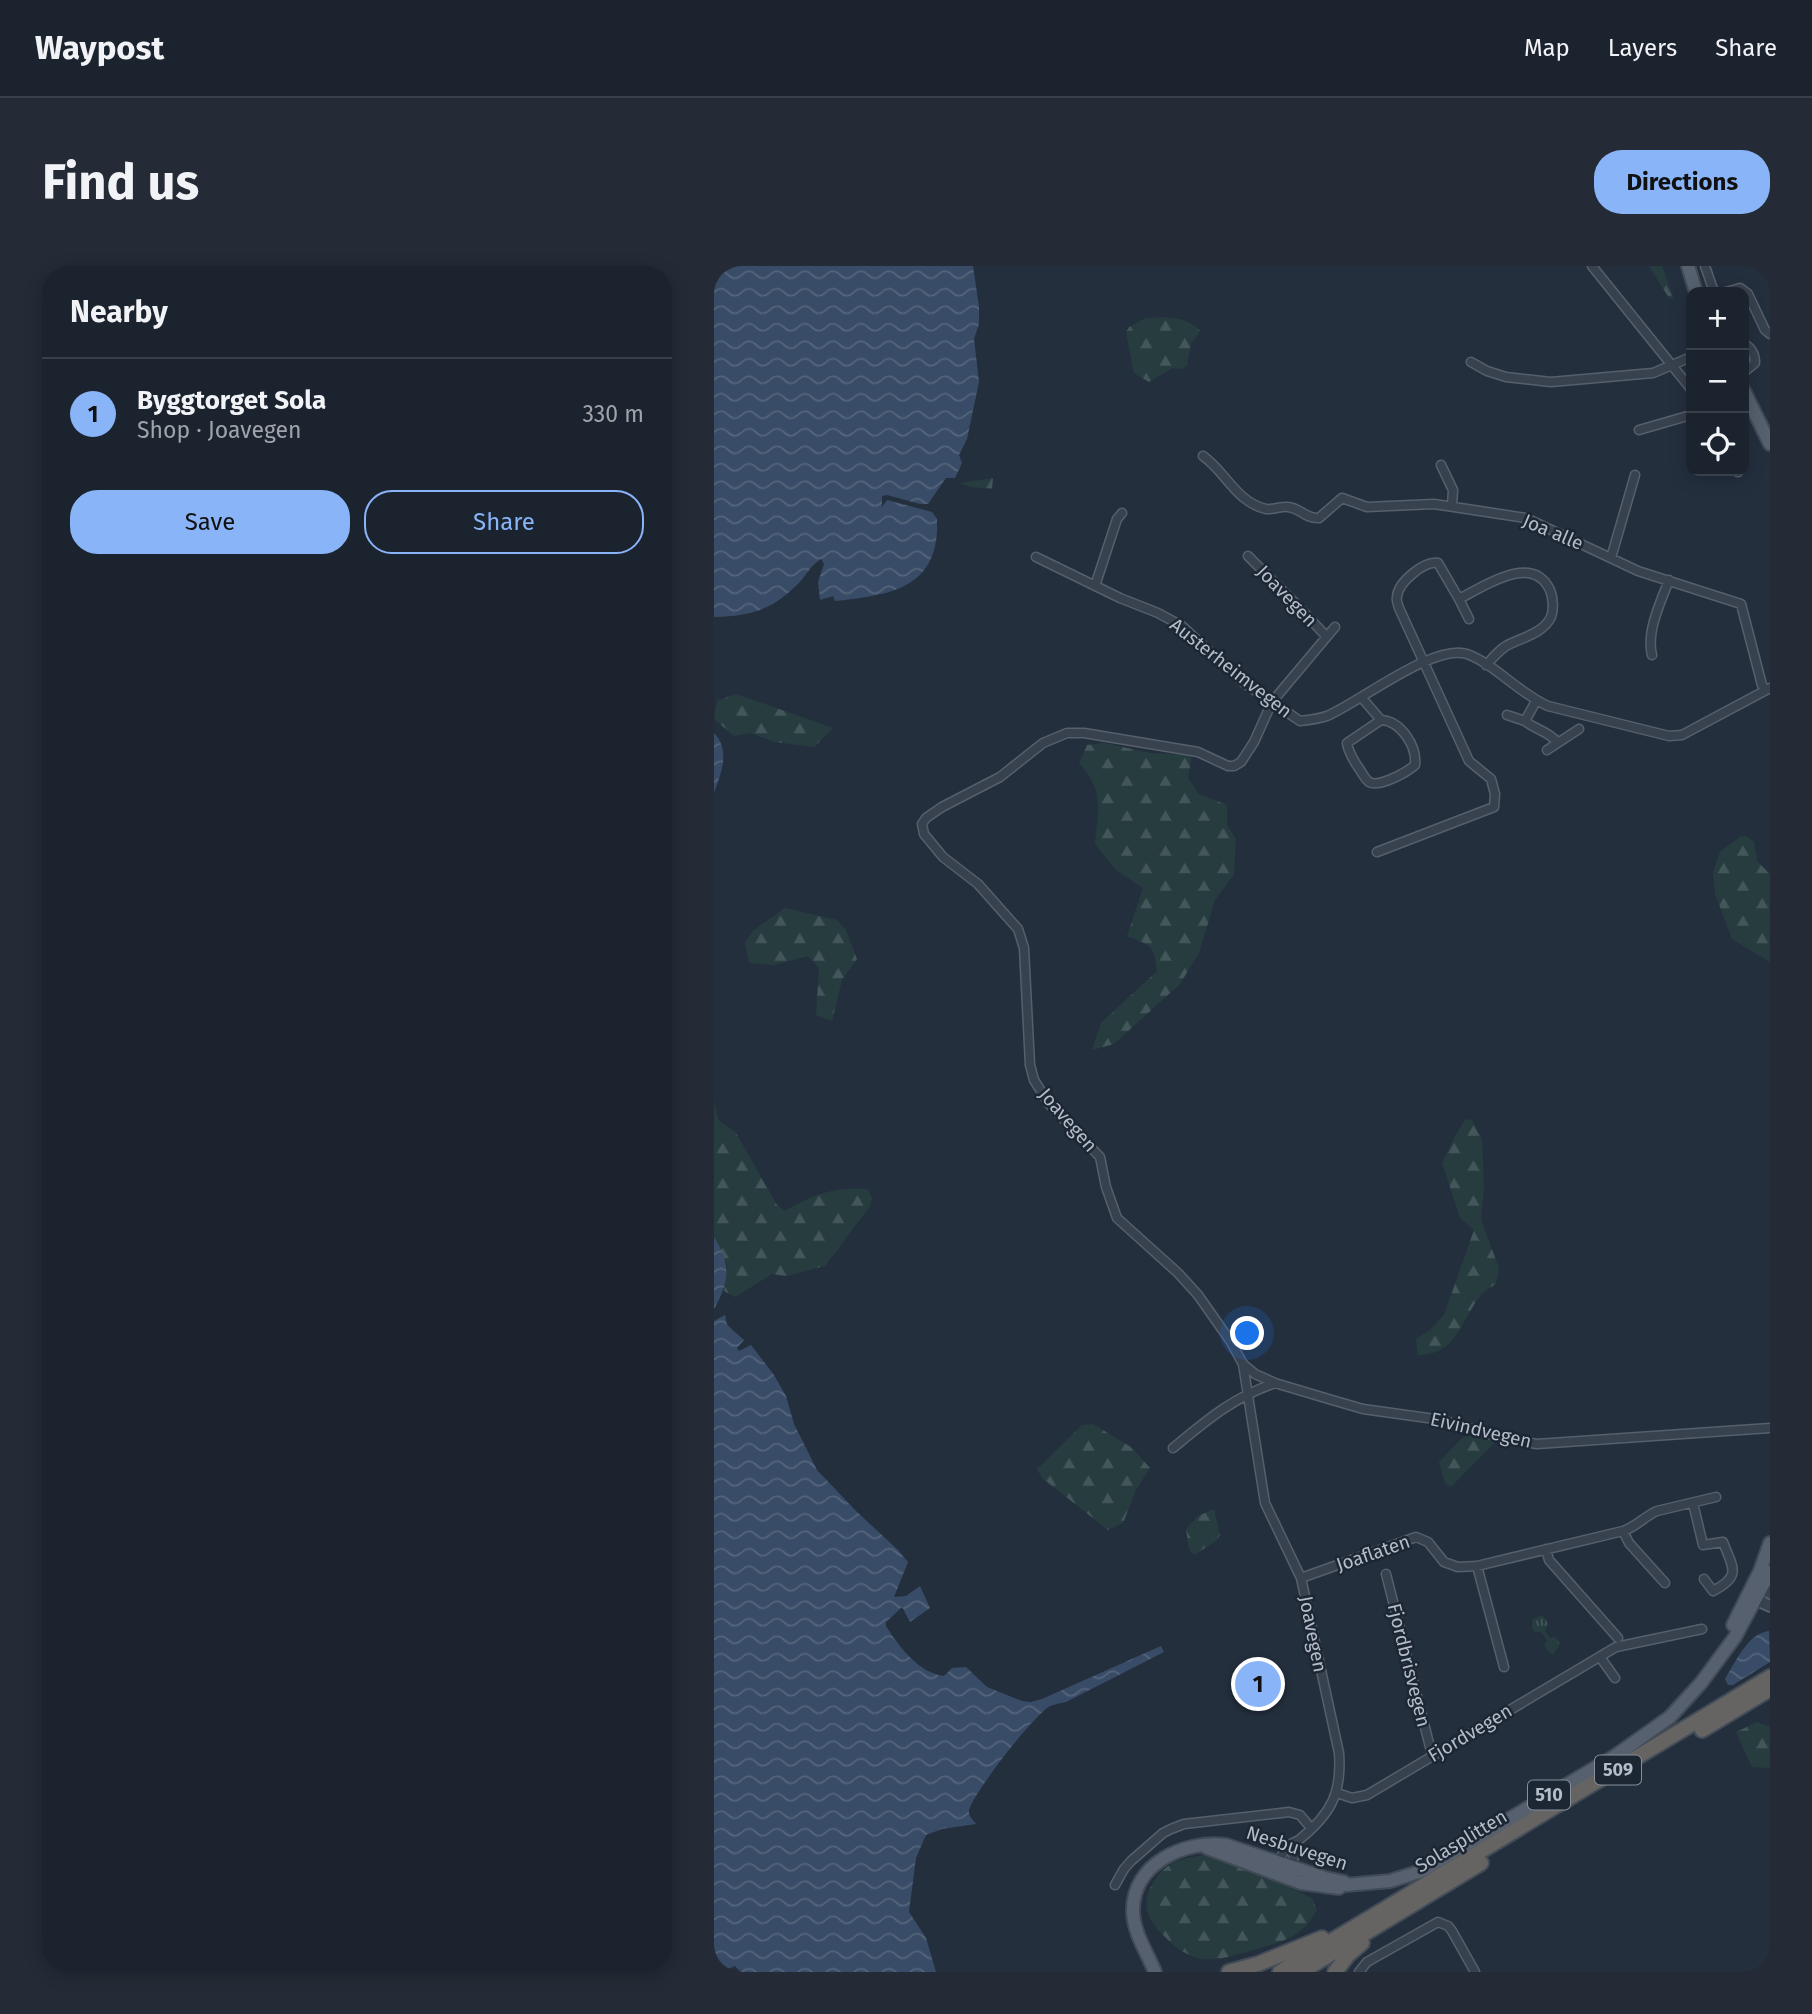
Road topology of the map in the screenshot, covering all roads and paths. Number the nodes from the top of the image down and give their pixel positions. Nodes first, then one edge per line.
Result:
1 (1592, 266) edge
2 (1688, 266) edge
3 (1705, 266) edge
4 (1692, 287) edge
5 (1712, 287) edge
6 (1749, 295) edge
7 (1770, 334) edge
8 (1749, 346) edge
9 (1686, 360) edge
10 (1471, 362) dead end
11 (1671, 367) junction
12 (1749, 368) edge
13 (1686, 384) edge
14 (1749, 403) edge
15 (1749, 407) edge
16 (1753, 413) junction
17 (1686, 416) edge
18 (1639, 430) dead end
19 (1770, 444) edge
20 (1203, 456) dead end
21 (1441, 465) dead end
22 (1635, 475) dead end
23 (1452, 506) junction
24 (1122, 513) dead end
25 (1248, 556) dead end
26 (1036, 557) dead end
27 (1611, 558) junction
28 (1669, 580) junction
29 (1095, 586) junction
30 (1459, 599) junction
31 (1469, 619) dead end
32 (1335, 626) dead end
33 (1326, 636) junction
34 (1653, 655) dead end
35 (1422, 663) junction
36 (1486, 665) junction
37 (1768, 689) edge
38 (1361, 697) junction
39 (1536, 701) junction
40 (1272, 702) junction
41 (1507, 715) dead end
42 (1381, 720) junction
43 (1525, 721) junction
44 (1579, 729) dead end
45 (1557, 742) junction
46 (1547, 750) dead end
47 (1377, 852) dead end
48 (1243, 1364) junction
49 (1275, 1383) junction
50 (1247, 1393) junction
51 (1770, 1428) edge
52 (1173, 1448) dead end
53 (1716, 1497) dead end
54 (1693, 1503) junction
55 (1623, 1531) junction
56 (1770, 1544) edge
57 (1546, 1549) junction
58 (1477, 1566) junction
59 (1770, 1572) edge
60 (1386, 1574) dead end
61 (1301, 1578) junction
62 (1704, 1579) dead end
63 (1665, 1583) dead end
64 (1760, 1593) edge
65 (1770, 1606) edge
66 (1702, 1629) dead end
67 (1618, 1638) dead end
68 (1600, 1657) junction
69 (1504, 1667) dead end
70 (1770, 1677) edge
71 (1615, 1678) dead end
72 (1770, 1689) edge
73 (1432, 1755) junction
74 (1337, 1793) junction
75 (1311, 1828) junction
76 (1298, 1841) junction
77 (1279, 1868) junction
78 (1292, 1868) junction
79 (1115, 1885) dead end
80 (1346, 1885) junction
81 (1392, 1905) junction
82 (1408, 1908) junction
83 (1145, 1951) junction
84 (1155, 1972) edge
85 (1168, 1972) edge
86 (1229, 1972) edge
87 (1280, 1972) edge
88 (1301, 1972) edge
89 (1335, 1972) edge
90 (1359, 1972) edge
91 (1475, 1972) edge

1 - 11 street
2 - 4 main road
3 - 5 street
6 - 7 street
8 - 12 street
9 - 11 street
10 - 11 street
11 - 13 street
14 - 16 main road
15 - 16 main road
16 - 19 main road
17 - 18 street
20 - 23 street, Joa alle
21 - 23 street
22 - 27 street
23 - 27 street, Joa alle
24 - 29 street
25 - 33 street, Joavegen
26 - 29 street, Austerheimvegen
27 - 28 street, Joa alle
28 - 34 street
28 - 37 street, Joa alle
29 - 40 street, Austerheimvegen
30 - 31 street
30 - 35 street
30 - 36 street
32 - 33 street, Joavegen
33 - 40 street, Joavegen
35 - 36 street, Austerheimvegen
35 - 38 street, Austerheimvegen
35 - 47 street
36 - 39 street, Austerheimvegen
37 - 39 street, Austerheimvegen
38 - 40 street, Austerheimvegen
38 - 42 street
39 - 43 street
40 - 48 street, Joavegen
41 - 43 street
42 - 42 street
43 - 45 street
44 - 45 street
45 - 46 street
48 - 49 street, Eivindvegen
48 - 50 street, Joavegen
49 - 50 street
49 - 51 street, Eivindvegen
50 - 52 street
50 - 61 street, Joavegen
53 - 54 street, Joaflaten
54 - 55 street, Joaflaten
54 - 62 street
55 - 57 street, Joaflaten
55 - 63 street
56 - 64 main road, Nesbuvegen / 510
57 - 58 street, Joaflaten
57 - 67 street
58 - 61 street, Joaflaten
58 - 69 street
59 - 64 main road, Nesbuvegen / 510
60 - 73 street, Fjordbrisvegen
61 - 74 street, Joavegen
64 - 65 street
64 - 80 main road, Nesbuvegen / 510
66 - 68 street, Fjordvegen
68 - 71 street
68 - 73 street, Fjordvegen
70 - 81 highway, Solasplitten / 509
72 - 82 highway, Solasplitten / 509
73 - 74 street, Fjordvegen
74 - 75 street, Joavegen
75 - 76 street, Joavegen
75 - 79 street
76 - 77 street, Joavegen
76 - 78 street
77 - 78 main road, Nesbuvegen / 510
77 - 80 main road, 510
77 - 83 main road, 510
78 - 80 main road, Nesbuvegen / 510
81 - 86 highway, 509
81 - 87 highway, Solasplitten / 509
82 - 88 highway, Solasplitten / 509
82 - 89 highway, 509
83 - 84 main road, 510
83 - 85 main road, 510
90 - 91 street

